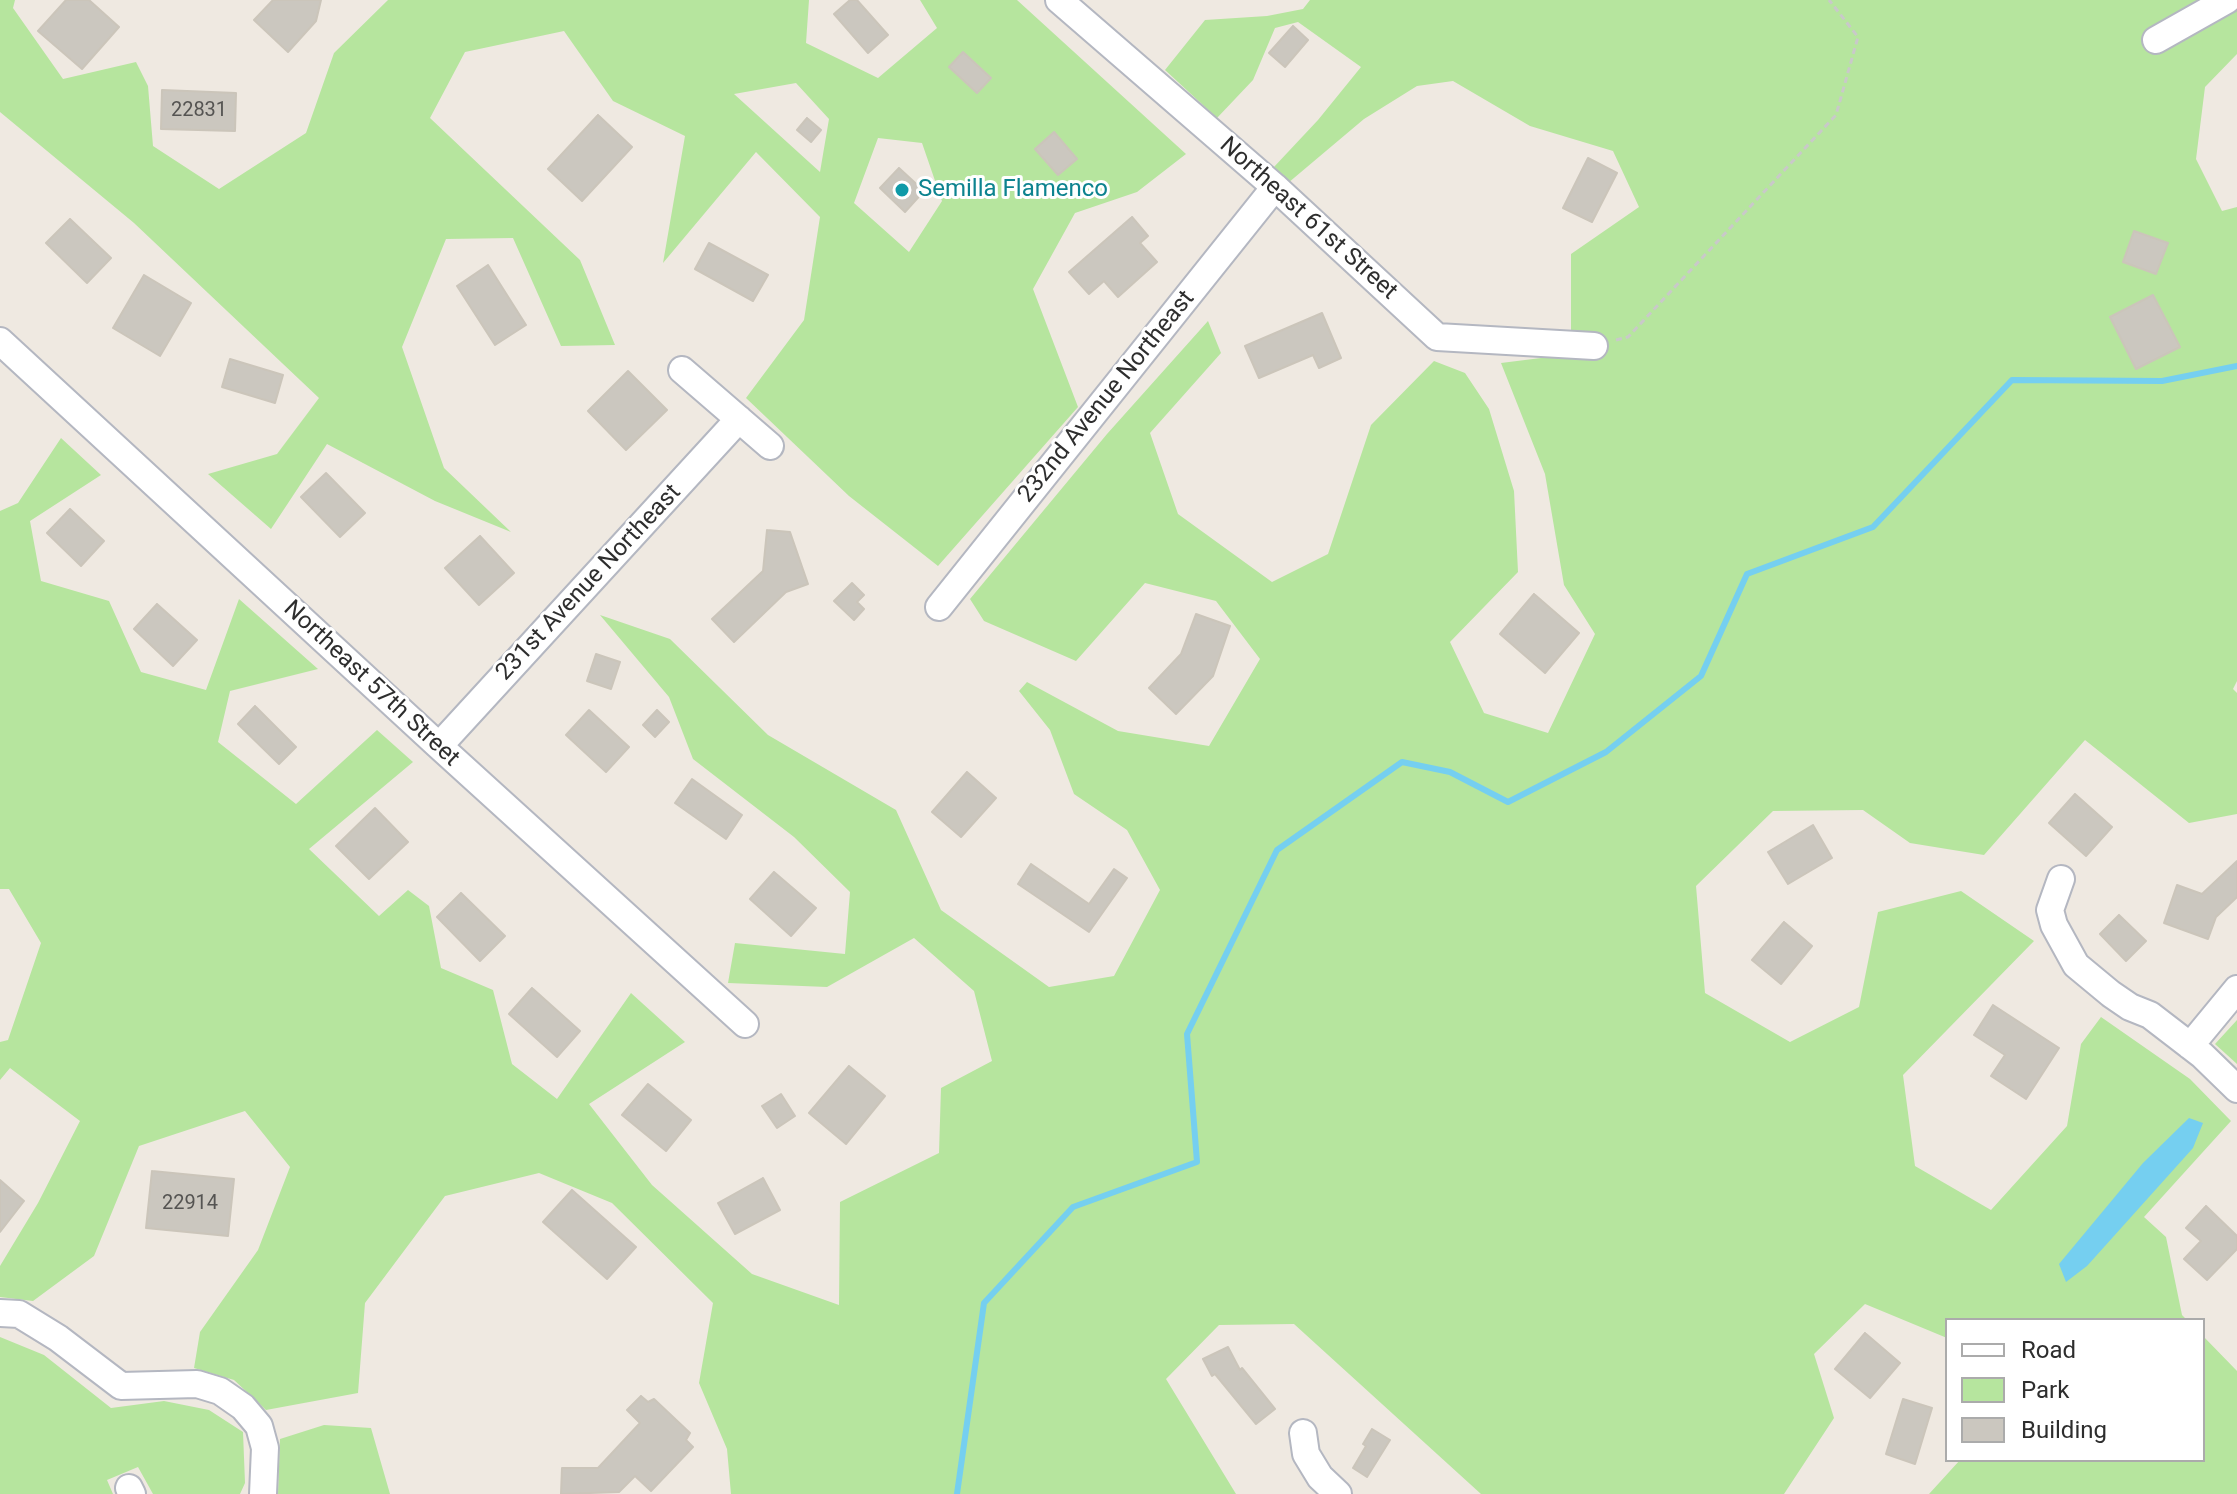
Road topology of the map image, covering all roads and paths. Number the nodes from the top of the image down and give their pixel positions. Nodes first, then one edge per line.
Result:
1 (1059, 0) edge
2 (1829, 0) edge
3 (2227, 0) edge
4 (2156, 40) dead end
5 (1275, 187) junction
6 (0, 341) edge
7 (1594, 346) joint
8 (682, 370) dead end
9 (739, 419) junction
10 (770, 446) dead end
11 (939, 607) dead end
12 (439, 746) junction
13 (2061, 879) dead end
14 (2237, 989) edge
15 (745, 1024) dead end
16 (2190, 1046) junction
17 (2237, 1089) edge
18 (0, 1313) edge
19 (1303, 1433) dead end
20 (263, 1494) edge
21 (1338, 1494) edge

1 - 5 street, Northeast 61st Street
2 - 7 path
3 - 4 street
5 - 7 street, Northeast 61st Street
5 - 11 street, 232nd Avenue Northeast
6 - 12 street, Northeast 57th Street
8 - 9 street
9 - 10 street
9 - 12 street, 231st Avenue Northeast
12 - 15 street, Northeast 57th Street
13 - 16 street
14 - 16 street
16 - 17 street
18 - 20 street
19 - 21 street

